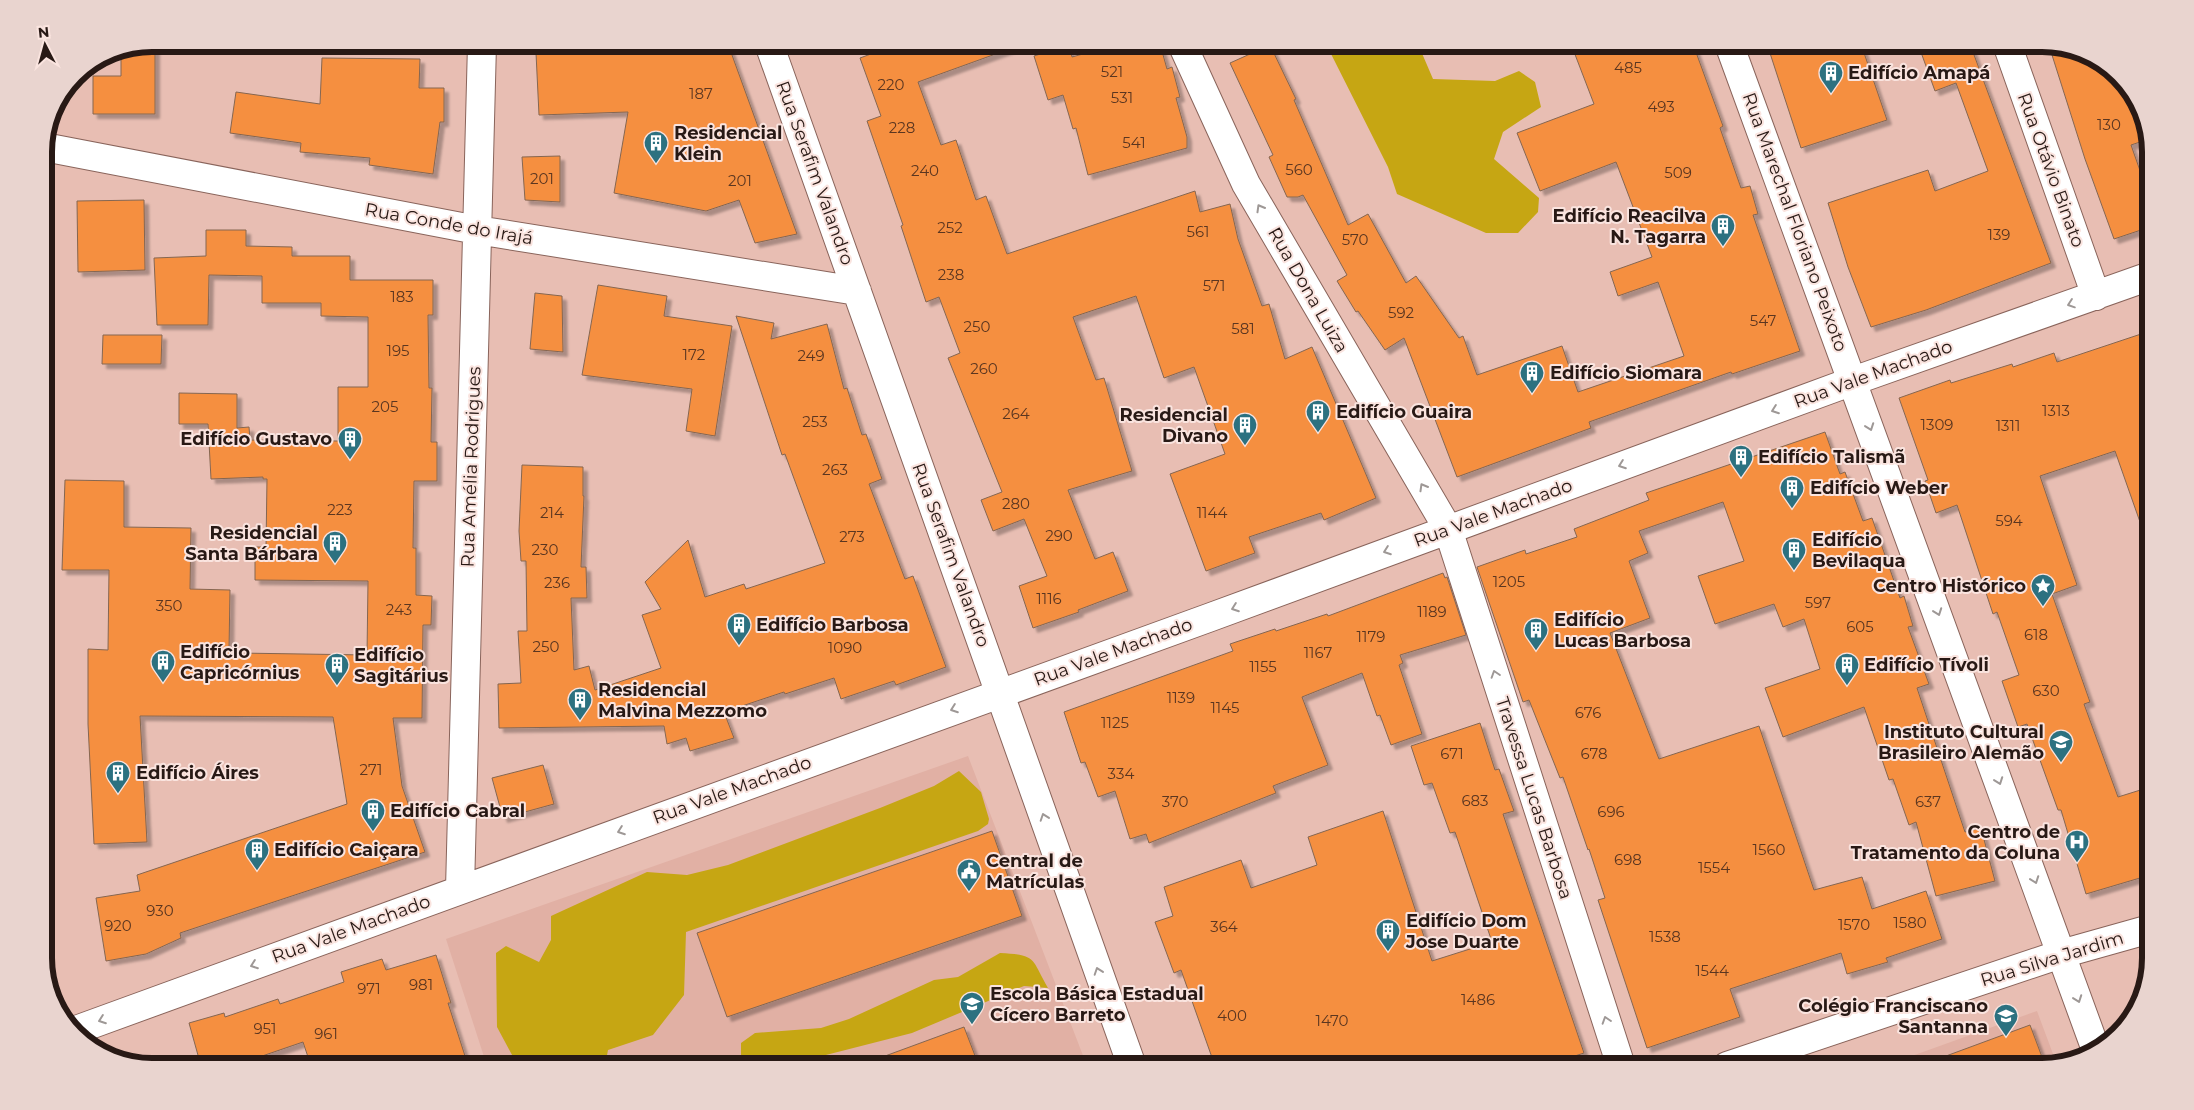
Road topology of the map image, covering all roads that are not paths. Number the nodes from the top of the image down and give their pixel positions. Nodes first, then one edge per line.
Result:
1 (482, 52) edge
2 (772, 52) edge
3 (1186, 52) edge
4 (1732, 52) edge
5 (2010, 52) edge
6 (53, 149) edge
7 (477, 230) junction
8 (2141, 279) edge
9 (857, 291) junction
10 (2096, 296) junction
11 (1853, 381) junction
12 (1448, 529) junction
13 (1000, 693) junction
14 (460, 890) junction
15 (2142, 931) edge
16 (2061, 954) junction
17 (82, 1028) edge
18 (2093, 1043) edge
19 (1129, 1058) edge
20 (1618, 1058) edge
21 (1750, 1058) edge

1 - 7 street, Rua Amélia Rodrigues
2 - 9 street, Rua Serafim Valandro
12 -> 3 street, Rua Dona Luiza
4 - 11 street, Rua Marechal Floriano Peixoto
5 - 10 street, Rua Otávio Binato
6 - 7 street, Rua Conde do Irajá
7 - 9 street, Rua Conde do Irajá
7 - 14 street, Rua Amélia Rodrigues
8 - 10 street, Rua Vale Machado
9 - 13 street, Rua Serafim Valandro
10 -> 11 street, Rua Vale Machado
11 -> 12 street, Rua Vale Machado
11 -> 16 street, Rua Marechal Floriano Peixoto
12 -> 13 street, Rua Vale Machado
20 -> 12 street, Travessa Lucas Barbosa
13 -> 14 street, Rua Vale Machado
19 -> 13 street, Rua Serafim Valandro
14 -> 17 street, Rua Vale Machado
15 - 16 street, Rua Silva Jardim
16 -> 18 street, Rua Marechal Floriano Peixoto
16 - 21 street, Rua Silva Jardim

